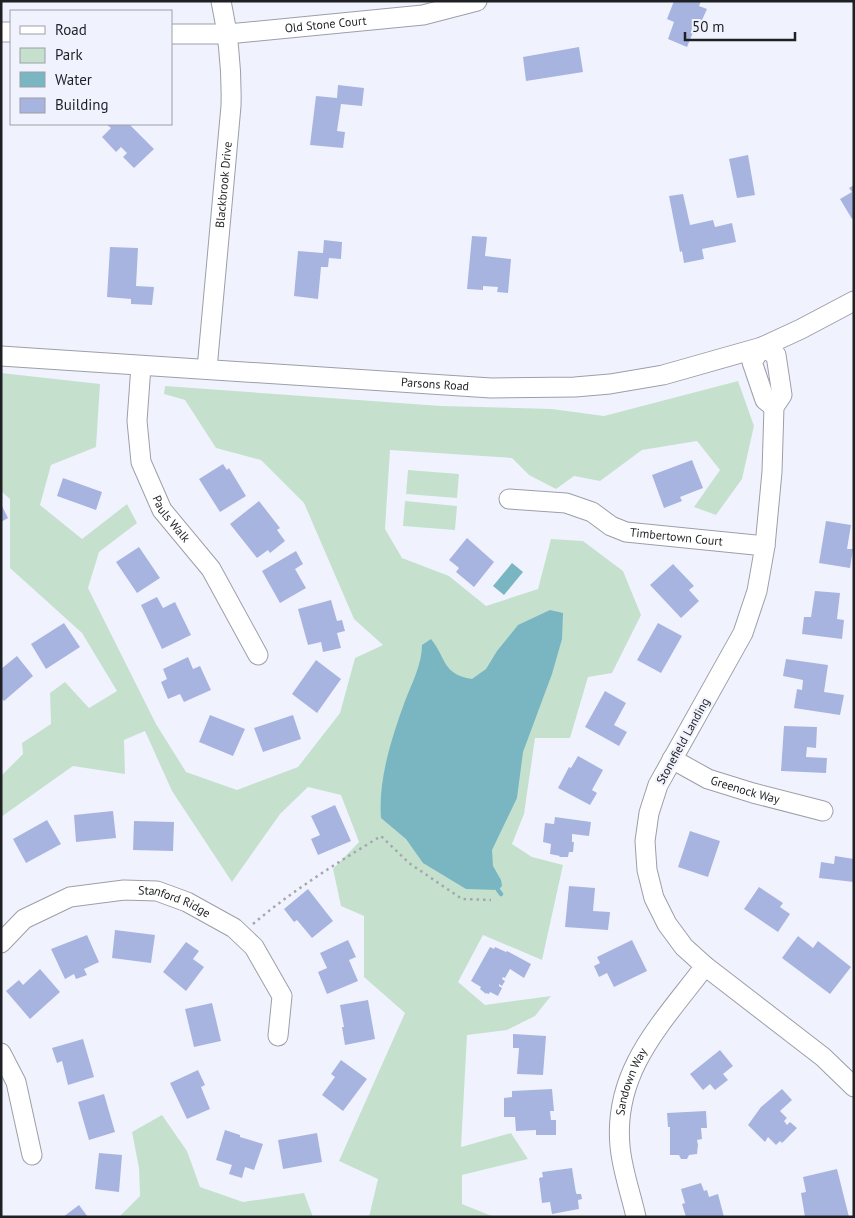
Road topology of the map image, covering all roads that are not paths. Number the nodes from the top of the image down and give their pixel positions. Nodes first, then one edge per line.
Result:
1 (222, 1) edge
2 (477, 1) edge
3 (172, 34) edge
4 (228, 34) junction
5 (854, 301) edge
6 (762, 348) junction
7 (1, 356) edge
8 (141, 366) junction
9 (206, 369) junction
10 (509, 499) dead end
11 (765, 546) junction
12 (258, 655) dead end
13 (672, 759) junction
14 (823, 811) dead end
15 (1, 943) edge
16 (704, 966) junction
17 (278, 1036) dead end
18 (1, 1053) edge
19 (854, 1087) edge
20 (32, 1155) dead end
21 (636, 1217) edge

1 - 4 street, Blackbrook Drive
2 - 4 street, Old Stone Court
3 - 4 street, Old Stone Court
4 - 9 street, Blackbrook Drive
5 - 6 street, Parsons Road
6 - 9 street, Parsons Road
6 - 11 street, Stonefield Landing
7 - 8 street, Parsons Road
8 - 9 street, Parsons Road
8 - 12 street, Pauls Walk
10 - 11 street, Timbertown Court
11 - 13 street, Stonefield Landing
13 - 14 street, Greenock Way
13 - 16 street, Stonefield Landing
15 - 17 street, Stanford Ridge
16 - 19 street, Stonefield Landing
16 - 21 street, Sandown Way
18 - 20 street

